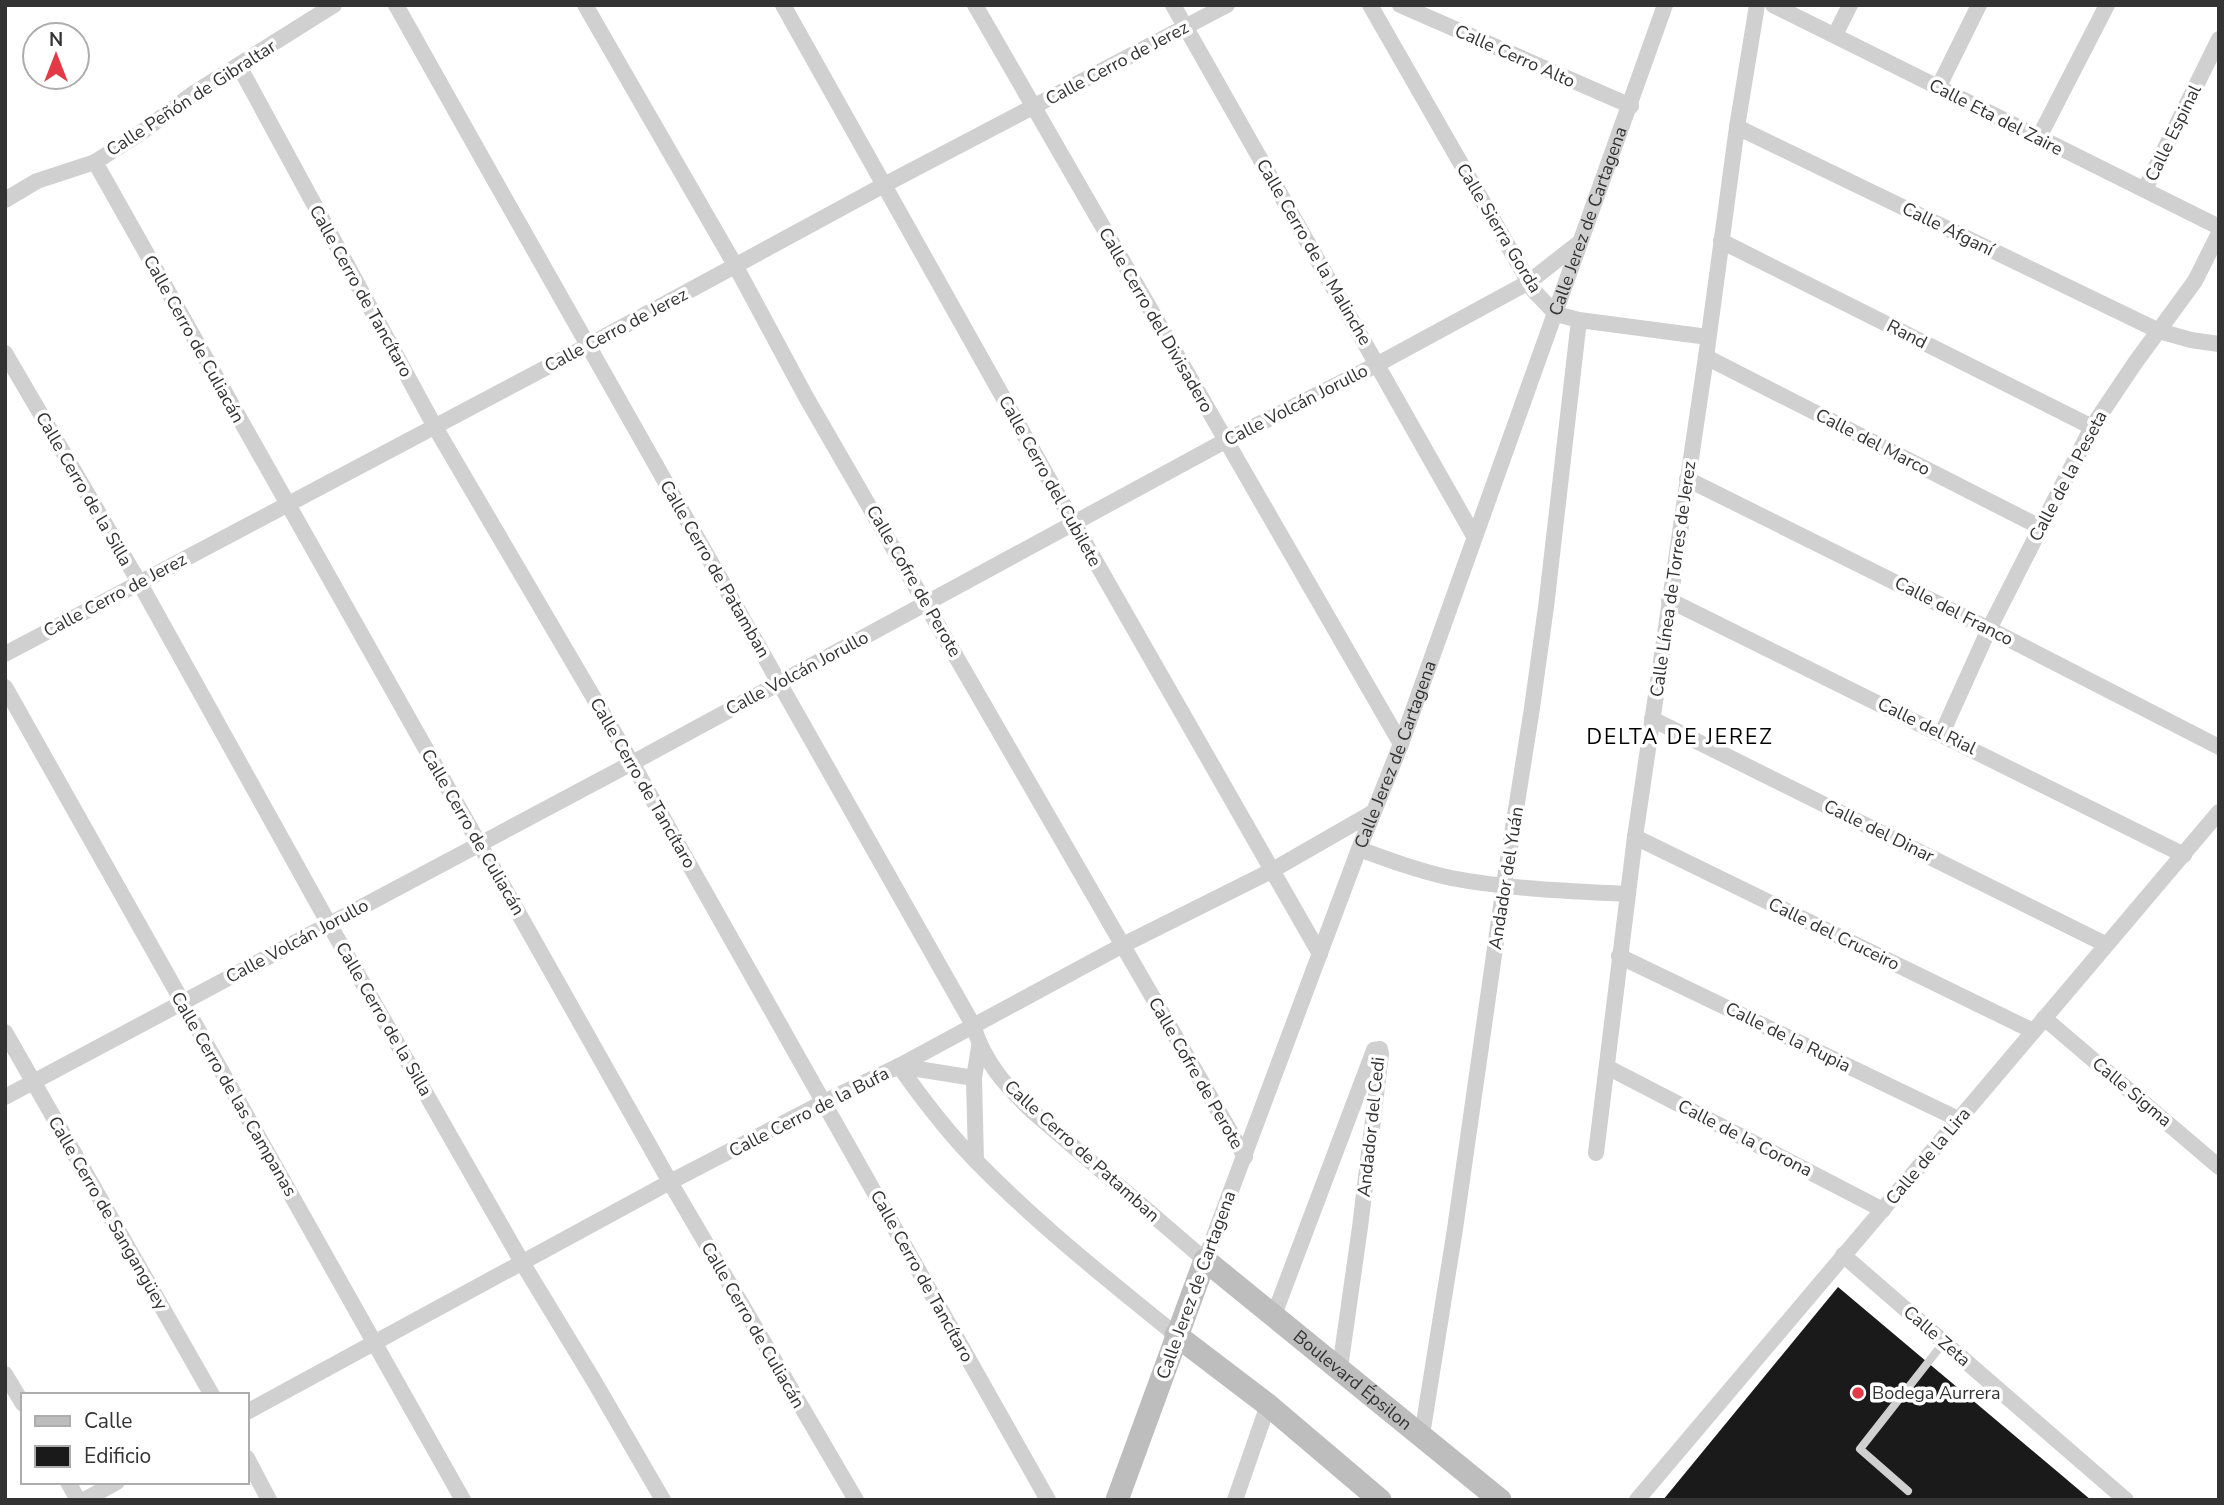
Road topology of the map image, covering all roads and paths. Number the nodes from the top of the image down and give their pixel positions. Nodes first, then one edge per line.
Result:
1 (334, 5) edge
2 (396, 5) edge
3 (585, 5) edge
4 (783, 5) edge
5 (975, 5) edge
6 (1174, 5) edge
7 (1227, 5) edge
8 (1370, 5) edge
9 (1400, 5) edge
10 (1665, 5) edge
11 (1757, 5) edge
12 (1773, 5) edge
13 (1850, 5) edge
14 (1979, 5) edge
15 (2107, 5) edge
16 (1186, 26) junction
17 (1835, 35) junction
18 (2219, 39) edge
19 (239, 66) junction
20 (1938, 88) junction
21 (1631, 106) junction
22 (1035, 107) junction
23 (1737, 127) junction
24 (2038, 139) junction
25 (95, 162) junction
26 (884, 185) junction
27 (2145, 189) junction
28 (5, 200) edge
29 (2219, 227) edge
30 (2219, 233) edge
31 (1582, 240) junction
32 (1721, 241) junction
33 (735, 265) junction
34 (1529, 282) junction
35 (1556, 314) junction
36 (1579, 320) junction
37 (2159, 331) junction
38 (1708, 337) junction
39 (2219, 344) edge
40 (587, 346) junction
41 (5, 353) edge
42 (1706, 357) junction
43 (1378, 364) junction
44 (435, 427) junction
45 (2092, 428) junction
46 (1225, 441) junction
47 (1687, 479) junction
48 (286, 504) junction
49 (1073, 522) junction
50 (2040, 527) junction
51 (1474, 536) junction
52 (139, 582) junction
53 (1669, 600) junction
54 (927, 604) junction
55 (1989, 629) junction
56 (5, 654) edge
57 (780, 681) junction
58 (5, 687) edge
59 (1652, 719) junction
60 (1942, 733) junction
61 (1401, 744) junction
62 (2219, 747) edge
63 (632, 763) junction
64 (2219, 812) edge
65 (1372, 813) junction
66 (1635, 837) junction
67 (480, 844) junction
68 (1359, 849) junction
69 (2184, 855) junction
70 (1271, 871) junction
71 (1504, 885) junction
72 (1628, 894) junction
73 (329, 924) junction
74 (2105, 944) junction
75 (1123, 945) junction
76 (1320, 954) junction
77 (1619, 956) junction
78 (183, 1003) junction
79 (2045, 1018) junction
80 (973, 1025) junction
81 (2033, 1031) junction
82 (5, 1032) edge
83 (979, 1047) junction
84 (899, 1066) junction
85 (1607, 1067) junction
86 (974, 1078) junction
87 (34, 1082) junction
88 (5, 1097) edge
89 (824, 1102) junction
90 (1958, 1119) junction
91 (1595, 1153) dead end
92 (1244, 1157) junction
93 (976, 1161) junction
94 (2219, 1167) edge
95 (670, 1182) junction
96 (1883, 1210) junction
97 (1843, 1255) junction
98 (1205, 1260) junction
99 (523, 1264) junction
100 (1274, 1315) junction
101 (1177, 1335) junction
102 (1944, 1342) junction
103 (375, 1343) junction
104 (1340, 1368) junction
105 (5, 1374) edge
106 (211, 1393) edge
107 (21, 1401) edge
108 (1268, 1405) junction
109 (248, 1411) edge
110 (1422, 1434) junction
111 (248, 1460) edge
112 (69, 1484) edge
113 (113, 1484) edge
114 (1908, 1491) dead end
115 (78, 1500) edge
116 (84, 1500) edge
117 (269, 1500) edge
118 (463, 1500) edge
119 (663, 1500) edge
120 (856, 1500) edge
121 (1048, 1500) edge
122 (1117, 1500) edge
123 (1235, 1500) edge
124 (1380, 1500) edge
125 (1500, 1500) edge
126 (1637, 1500) edge
127 (2126, 1500) edge

1 - 19 street, Calle Peñón de Gibraltar
2 - 40 street, Calle Cerro de Patamban
3 - 33 street, Calle Cofre de Perote
4 - 26 street, Calle Cerro del Cubilete
5 - 22 street, Calle Cerro del Divisadero
6 - 16 street, Calle Cerro de la Malinche
7 - 16 street, Calle Cerro de Jerez
8 - 34 street, Calle Sierra Gorda
9 - 21 street, Calle Cerro Alto
10 - 21 street, Calle Jerez de Cartagena
11 - 23 street, Calle Línea de Torres de Jerez
12 - 17 street, Calle Eta del Zaire
13 - 17 street
14 - 20 street
15 - 24 street
16 - 22 street, Calle Cerro de Jerez
16 - 43 street, Calle Cerro de la Malinche
17 - 20 street, Calle Eta del Zaire
18 - 27 street, Calle Espinal
19 - 25 street, Calle Peñón de Gibraltar
19 - 44 street, Calle Cerro de Tancítaro
20 - 24 street, Calle Eta del Zaire
21 - 31 street, Calle Jerez de Cartagena
22 - 26 street, Calle Cerro de Jerez
22 - 46 street, Calle Cerro del Divisadero
23 - 32 street, Calle Línea de Torres de Jerez
23 - 37 street, Calle Afganí
24 - 27 street, Calle Eta del Zaire
25 - 28 street, Calle Peñón de Gibraltar
25 - 48 street, Calle Cerro de Culiacán
26 - 33 street, Calle Cerro de Jerez
26 - 49 street, Calle Cerro del Cubilete
27 - 29 street, Calle Eta del Zaire
30 - 37 street, Calle de la Peseta
31 - 34 street, Calle Volcán Jorullo
31 - 35 street, Calle Jerez de Cartagena
32 - 38 street, Calle Línea de Torres de Jerez
32 - 45 street, Rand
33 - 40 street, Calle Cerro de Jerez
33 - 54 street, Calle Cofre de Perote
34 - 35 street, Calle Sierra Gorda
34 - 43 street, Calle Volcán Jorullo
35 - 36 street
35 - 51 street, Calle Jerez de Cartagena
36 - 38 street
36 - 71 street, Andador del Yuán
37 - 39 street, Calle Afganí
37 - 45 street, Calle de la Peseta
38 - 42 street, Calle Línea de Torres de Jerez
40 - 44 street, Calle Cerro de Jerez
40 - 57 street, Calle Cerro de Patamban
41 - 52 street, Calle Cerro de la Silla
42 - 47 street, Calle Línea de Torres de Jerez
42 - 50 street, Calle del Marco
43 - 46 street, Calle Volcán Jorullo
43 - 51 street, Calle Cerro de la Malinche
44 - 48 street, Calle Cerro de Jerez
44 - 63 street, Calle Cerro de Tancítaro
45 - 50 street, Calle de la Peseta
46 - 49 street, Calle Volcán Jorullo
46 - 61 street, Calle Cerro del Divisadero
47 - 53 street, Calle Línea de Torres de Jerez
47 - 55 street, Calle del Franco
48 - 52 street, Calle Cerro de Jerez
48 - 67 street, Calle Cerro de Culiacán
49 - 54 street, Calle Volcán Jorullo
49 - 70 street, Calle Cerro del Cubilete
50 - 55 street, Calle de la Peseta
51 - 61 street, Calle Jerez de Cartagena
52 - 56 street, Calle Cerro de Jerez
52 - 73 street, Calle Cerro de la Silla
53 - 59 street, Calle Línea de Torres de Jerez
53 - 60 street, Calle del Rial
54 - 57 street, Calle Volcán Jorullo
54 - 75 street, Calle Cofre de Perote
55 - 60 street, Calle de la Peseta
55 - 62 street, Calle del Franco
57 - 63 street, Calle Volcán Jorullo
57 - 80 street, Calle Cerro de Patamban
58 - 78 street, Calle Cerro de las Campanas
59 - 66 street, Calle Línea de Torres de Jerez
59 - 74 street, Calle del Dinar
60 - 69 street, Calle del Rial
61 - 65 street, Calle Jerez de Cartagena
63 - 67 street, Calle Volcán Jorullo
63 - 89 street, Calle Cerro de Tancítaro
64 - 69 street, Calle de la Lira
65 - 68 street, Calle Jerez de Cartagena
65 - 70 street, Calle Cerro de la Bufa
66 - 72 street, Calle Línea de Torres de Jerez
66 - 81 street, Calle del Cruceiro
67 - 73 street, Calle Volcán Jorullo
67 - 95 street, Calle Cerro de Culiacán
68 - 71 street
68 - 76 street, Calle Jerez de Cartagena
69 - 74 street, Calle de la Lira
70 - 75 street, Calle Cerro de la Bufa
70 - 76 street, Calle Cerro del Cubilete
71 - 72 street
71 - 110 street, Andador del Yuán
72 - 77 street, Calle Línea de Torres de Jerez
73 - 78 street, Calle Volcán Jorullo
73 - 99 street, Calle Cerro de la Silla
74 - 79 street, Calle de la Lira
75 - 80 street, Calle Cerro de la Bufa
75 - 92 street, Calle Cofre de Perote
76 - 92 street, Calle Jerez de Cartagena
77 - 85 street, Calle Línea de Torres de Jerez
77 - 90 street, Calle de la Rupia
78 - 87 street, Calle Volcán Jorullo
78 - 103 street, Calle Cerro de las Campanas
79 - 81 street, Calle de la Lira
79 - 94 street, Calle Sigma
80 - 83 street, Calle Cerro de Patamban
80 - 84 street, Calle Cerro de la Bufa
81 - 90 street, Calle de la Lira
82 - 87 street, Calle Cerro de Sangangüey
83 - 86 street
83 - 98 street, Calle Cerro de Patamban
84 - 86 street
84 - 89 street, Calle Cerro de la Bufa
84 - 93 street
85 - 91 street, Calle Línea de Torres de Jerez
85 - 96 street, Calle de la Corona
86 - 93 street
87 - 88 street, Calle Volcán Jorullo
87 - 106 street, Calle Cerro de Sangangüey
89 - 95 street, Calle Cerro de la Bufa
89 - 121 street, Calle Cerro de Tancítaro
90 - 96 street, Calle de la Lira
92 - 98 street, Calle Jerez de Cartagena
93 - 101 street
95 - 99 street, Calle Cerro de la Bufa
95 - 120 street, Calle Cerro de Culiacán
96 - 97 street, Calle de la Lira
97 - 102 street, Calle Zeta
97 - 126 street, Calle de la Lira
98 - 100 street, Boulevard Épsilon
98 - 101 street, Calle Jerez de Cartagena
99 - 103 street, Calle Cerro de la Bufa
99 - 119 street, Calle Cerro de la Silla
100 - 104 street, Boulevard Épsilon
100 - 104 street, Andador del Cedi
101 - 108 street
101 - 122 street, Calle Jerez de Cartagena
102 - 114 lane
102 - 127 street, Calle Zeta
103 - 109 street, Calle Cerro de la Bufa
103 - 118 street, Calle Cerro de las Campanas
104 - 110 street, Boulevard Épsilon
105 - 107 street
108 - 123 street
108 - 124 street
110 - 125 street, Boulevard Épsilon
111 - 117 street
112 - 115 street
113 - 116 street

